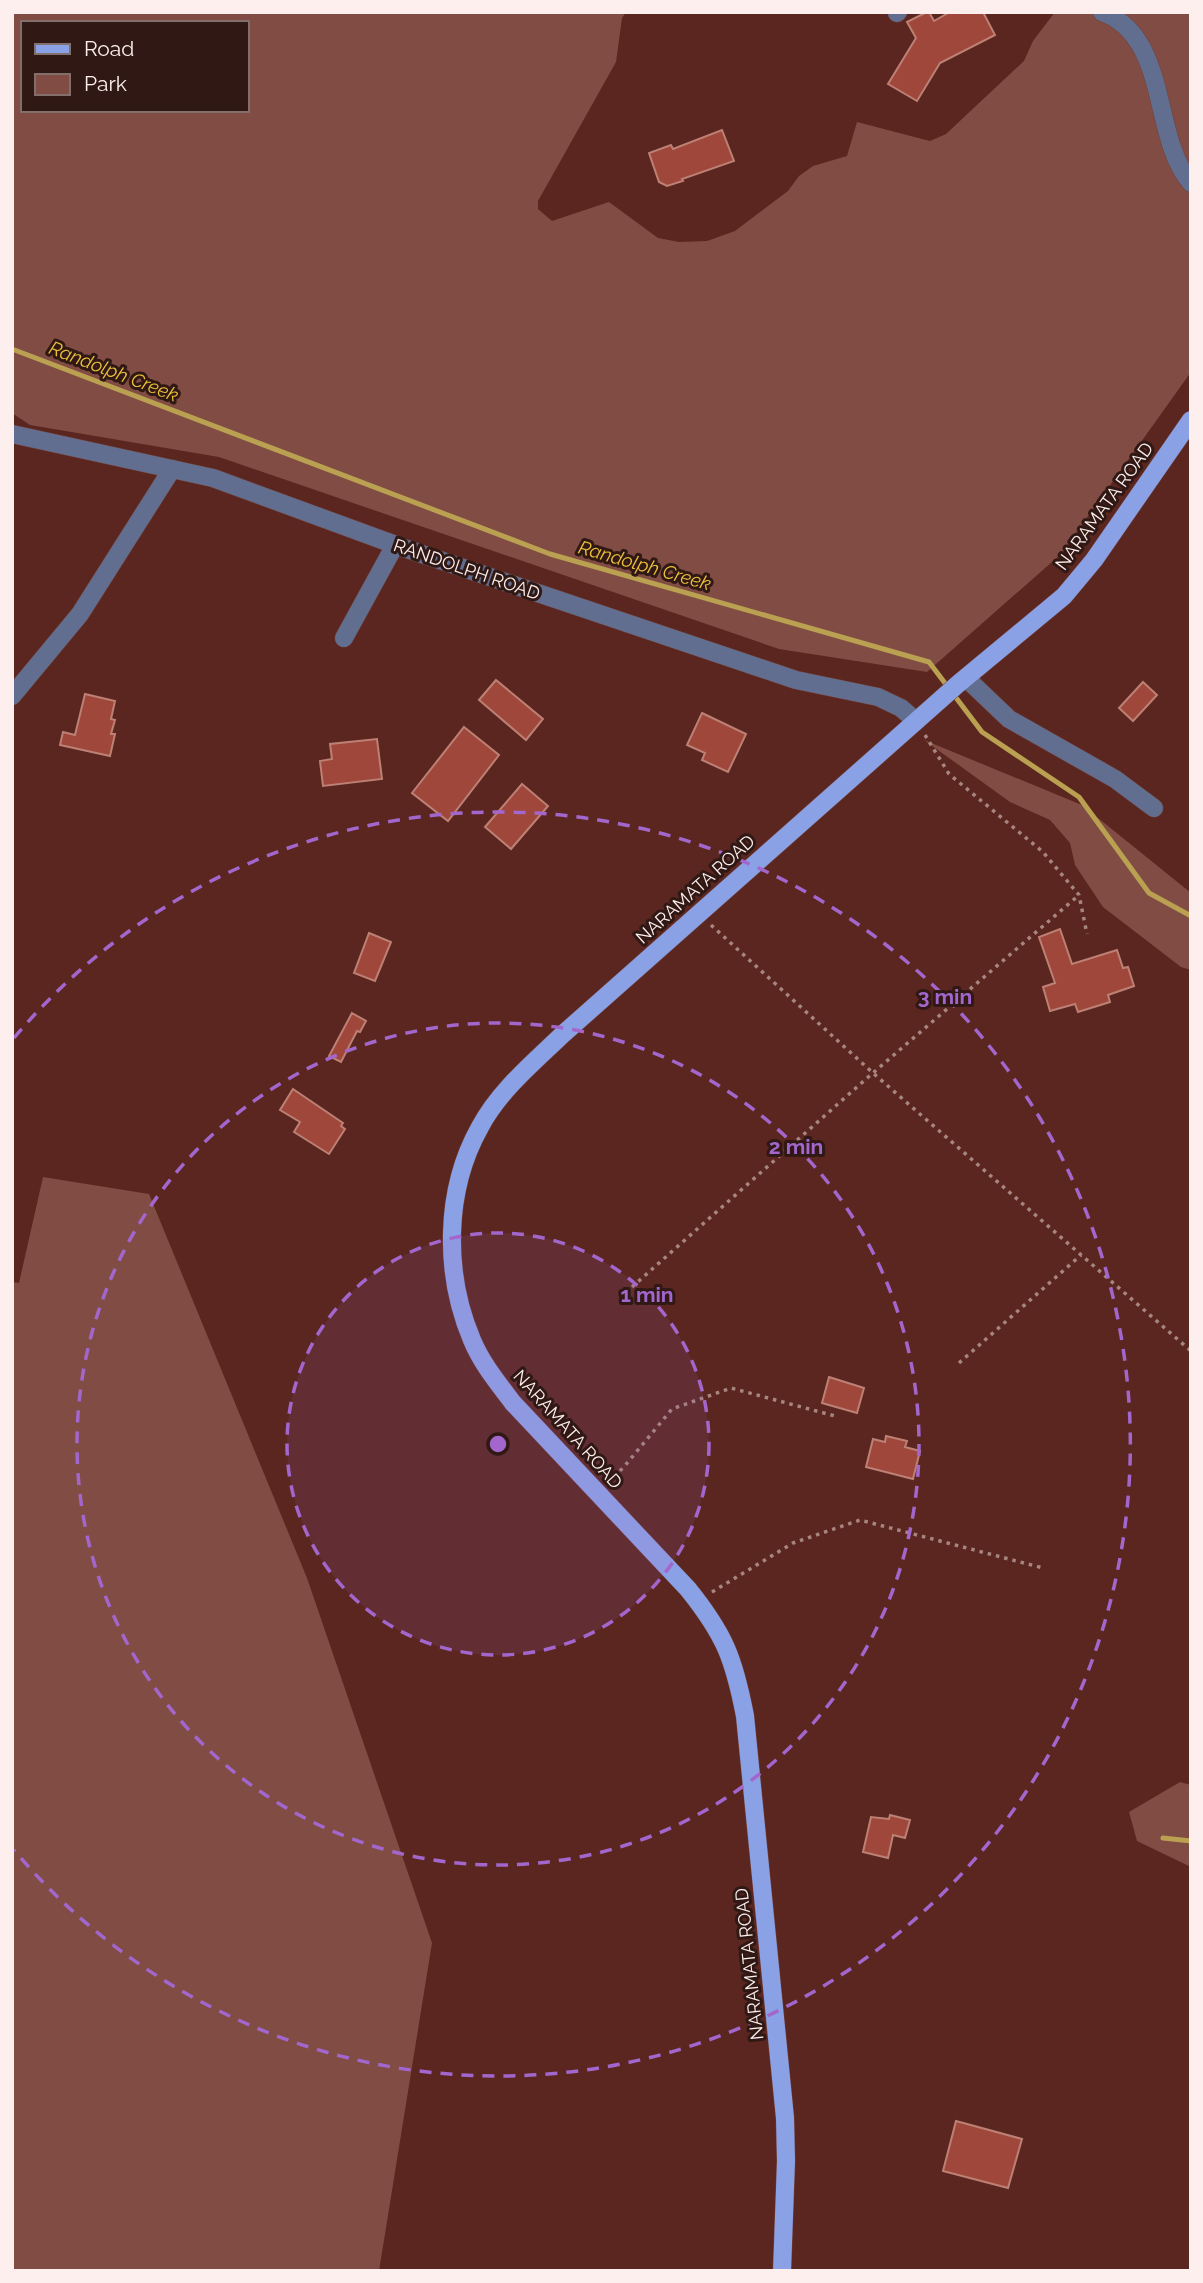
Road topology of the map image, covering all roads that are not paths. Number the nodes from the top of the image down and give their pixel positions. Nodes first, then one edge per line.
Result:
1 (1102, 12) edge
2 (1191, 183) edge
3 (1191, 420) edge
4 (12, 434) edge
5 (172, 469) junction
6 (395, 545) junction
7 (344, 638) dead end
8 (966, 678) junction
9 (12, 696) edge
10 (916, 721) junction
11 (1154, 808) dead end
12 (782, 2271) edge

1 - 2 street
3 - 8 main road, NARAMATA ROAD
4 - 5 street, RANDOLPH ROAD
5 - 6 street, RANDOLPH ROAD
5 - 9 street
6 - 7 street
6 - 10 street, RANDOLPH ROAD
8 - 10 main road, NARAMATA ROAD
8 - 11 street
10 - 12 main road, NARAMATA ROAD

